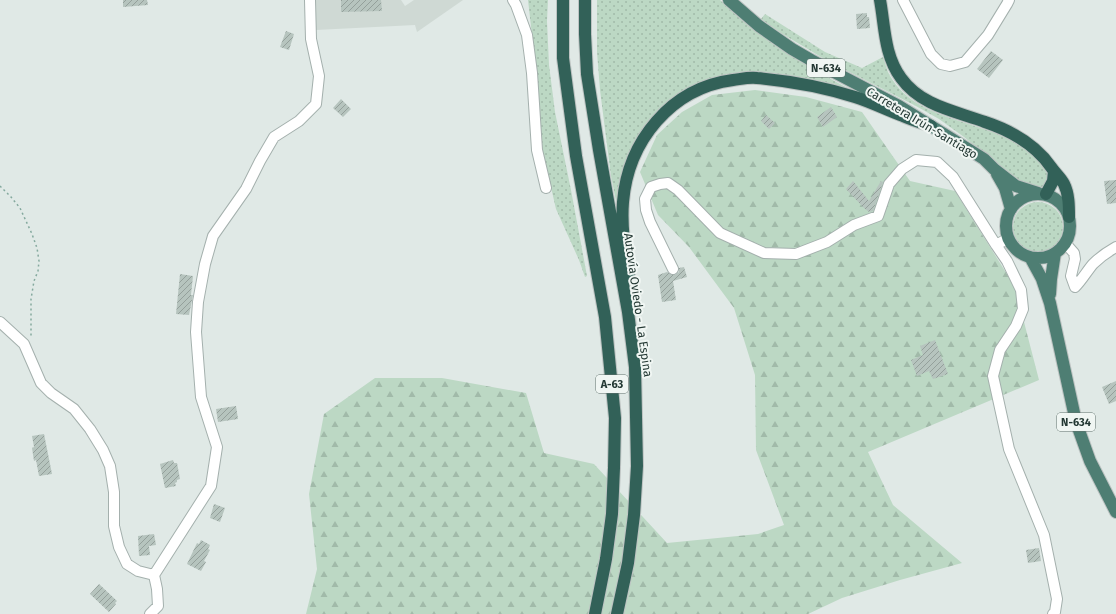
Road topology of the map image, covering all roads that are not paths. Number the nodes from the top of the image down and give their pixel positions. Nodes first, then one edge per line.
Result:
1 (310, 0) edge
2 (513, 0) edge
3 (556, 0) edge
4 (563, 0) edge
5 (585, 0) edge
6 (729, 0) edge
7 (880, 0) edge
8 (903, 0) edge
9 (1009, 0) edge
10 (931, 126) junction
11 (576, 156) junction
12 (994, 170) junction
13 (1054, 171) junction
14 (546, 188) dead end
15 (1042, 194) junction
16 (1011, 209) junction
17 (1069, 217) junction
18 (1002, 242) junction
19 (1066, 244) junction
20 (1113, 250) edge
21 (1055, 253) junction
22 (1030, 257) junction
23 (673, 269) dead end
24 (1050, 303) junction
25 (0, 322) edge
26 (635, 367) junction
27 (1116, 512) edge
28 (154, 575) junction
29 (150, 614) edge
30 (595, 614) edge
31 (617, 614) edge
32 (1054, 614) edge

1 - 28 street
2 - 14 street
3 - 11 highway
4 - 11 highway, A-63
5 - 26 highway, Autovía Oviedo - La Espina / A-63
6 - 10 highway, Carretera Irún-Santiago / N-634
7 - 13 highway
8 - 9 street
10 - 12 highway, Carretera Irún-Santiago / N-634
10 - 26 highway
11 - 30 highway, A-63
12 - 15 highway, Carretera Irún-Santiago / N-634
12 - 16 highway, Carretera Irún-Santiago / N-634
13 - 15 highway
13 - 17 highway
15 - 16 highway
15 - 17 highway, N-634
16 - 18 highway
17 - 19 highway
18 - 22 highway
18 - 23 street
18 - 32 street
19 - 20 street
19 - 21 highway
21 - 22 highway
21 - 24 highway, N-634
22 - 24 highway, N-634
24 - 27 highway, N-634
25 - 28 street
26 - 31 highway, Autovía Oviedo - La Espina / A-63
28 - 29 street

